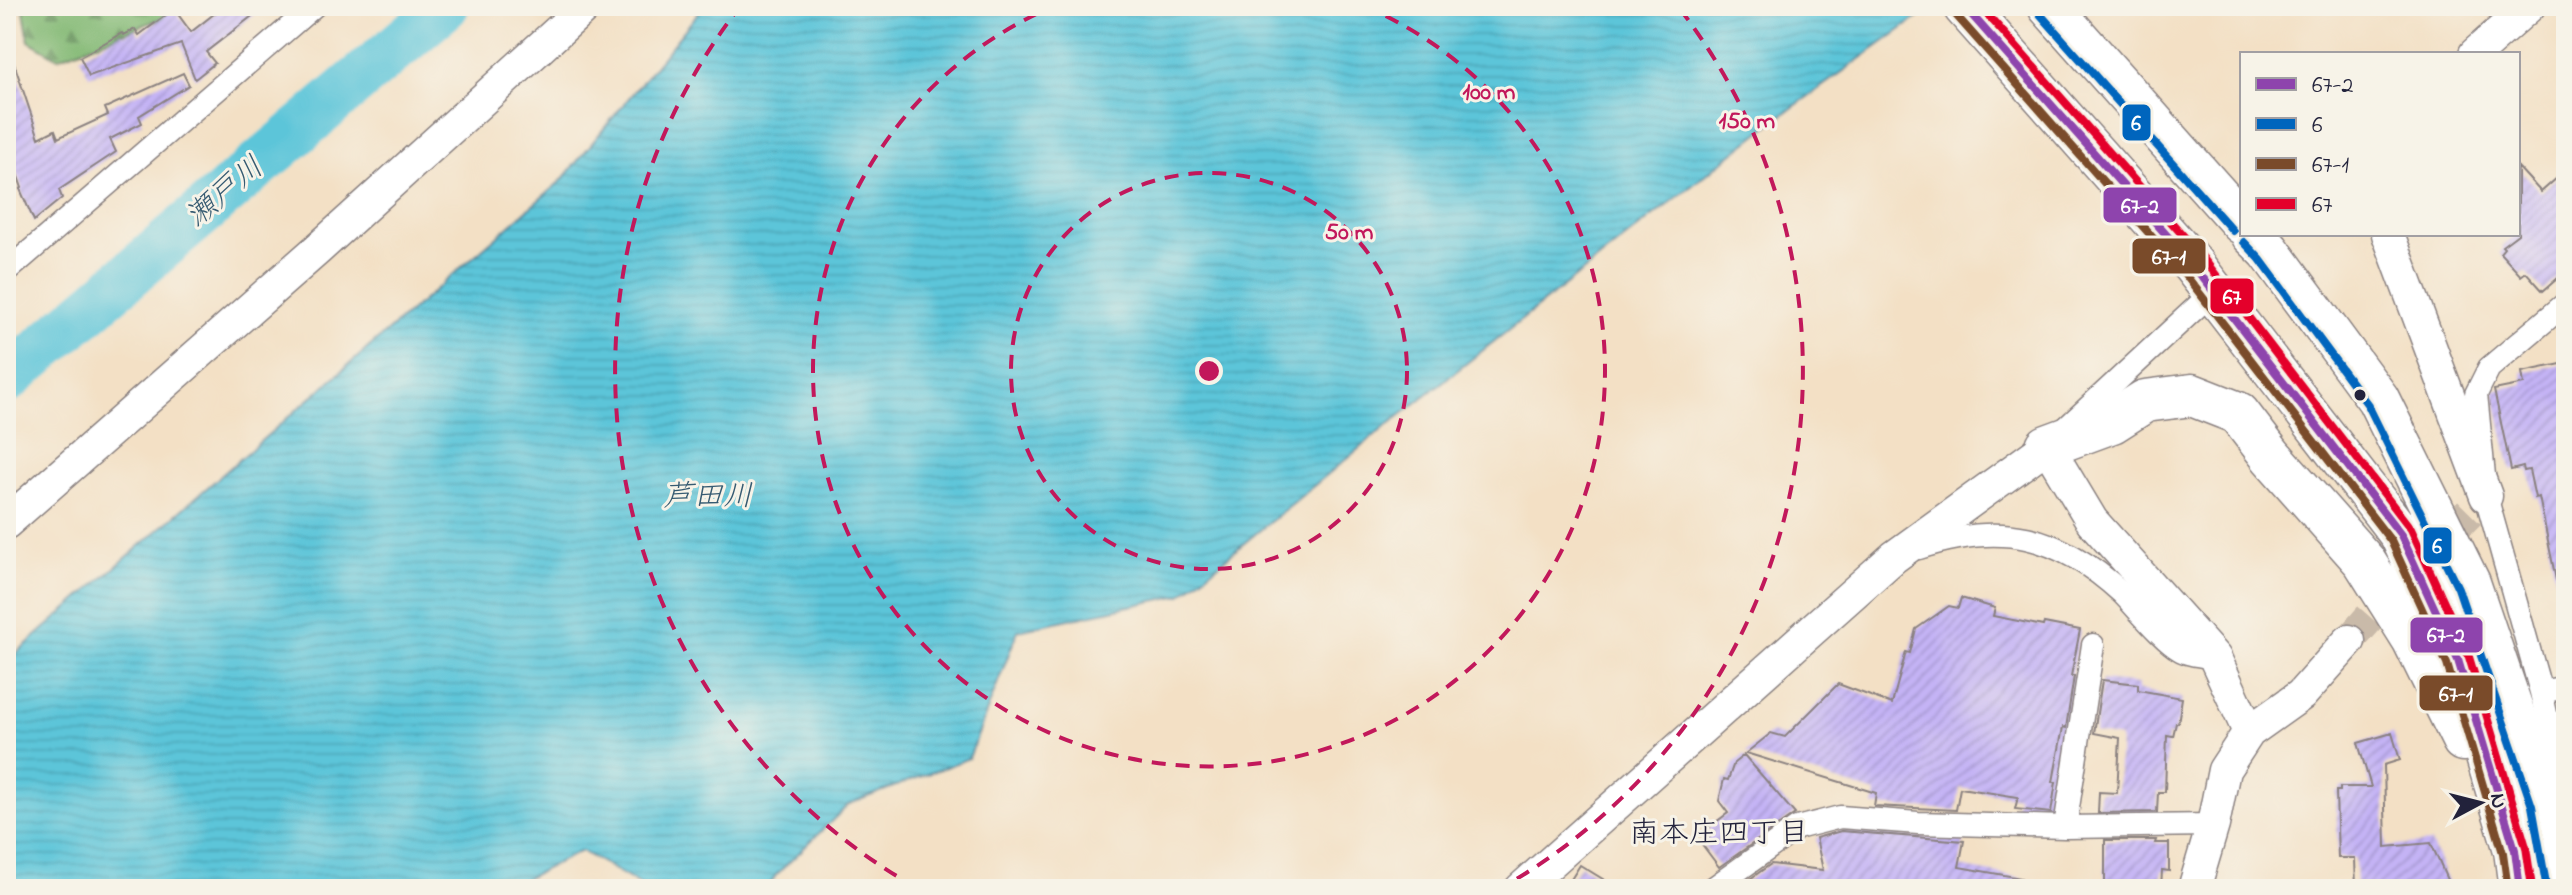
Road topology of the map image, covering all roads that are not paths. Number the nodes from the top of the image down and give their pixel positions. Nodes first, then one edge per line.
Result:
1 (314, 6) edge
2 (586, 6) edge
3 (1964, 6) edge
4 (2049, 6) edge
5 (2529, 6) edge
6 (2478, 52) edge
7 (2240, 213) edge
8 (2260, 236) edge
9 (2389, 236) edge
10 (6, 272) edge
11 (2204, 278) junction
12 (2566, 303) edge
13 (2047, 446) junction
14 (2486, 496) junction
15 (6, 523) edge
16 (1894, 557) junction
17 (2349, 641) tunnel mouth
18 (2093, 645) dead end
19 (2215, 658) junction
20 (2566, 687) edge
21 (2541, 692) junction
22 (2249, 732) junction
23 (2566, 800) edge
24 (2213, 825) junction
25 (2065, 827) junction
26 (1521, 889) edge
27 (1712, 889) edge
28 (2194, 889) edge
29 (2511, 889) edge
30 (2520, 889) edge
31 (2559, 889) edge

1 - 10 street
2 - 15 street
3 - 11 highway
4 - 7 highway
5 - 6 street
8 - 31 highway
9 - 14 street
11 - 13 street
11 - 30 highway
12 - 14 street
13 - 16 street
13 - 19 street
13 - 29 highway
14 - 21 street
16 - 19 street
16 - 26 street
17 - 22 street
18 - 25 street
19 - 22 street
20 - 21 street
21 - 23 street
22 - 24 street
24 - 25 street
24 - 28 street
25 - 27 street

